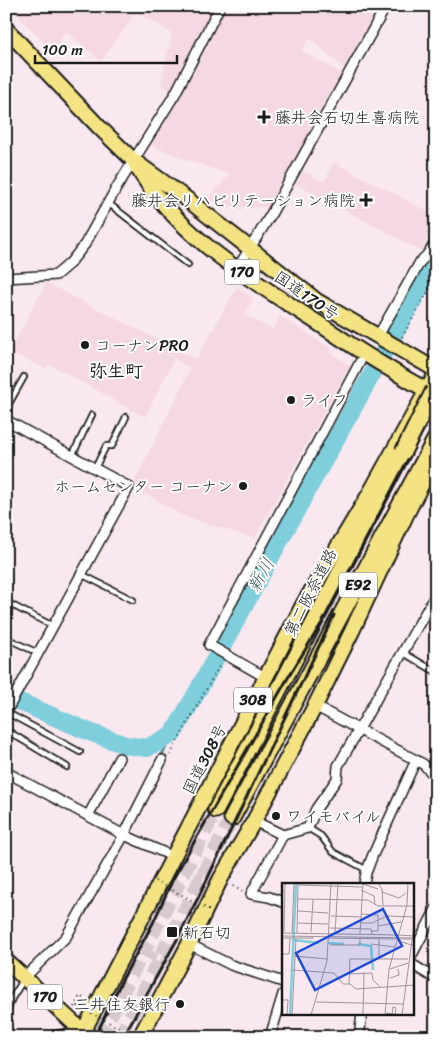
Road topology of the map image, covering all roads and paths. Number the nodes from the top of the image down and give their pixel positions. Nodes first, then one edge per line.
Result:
1 (220, 6) edge
2 (386, 6) edge
3 (6, 28) edge
4 (134, 160) junction
5 (108, 203) junction
6 (435, 242) edge
7 (250, 250) junction
8 (188, 265) dead end
9 (237, 269) junction
10 (6, 278) edge
11 (436, 278) edge
12 (389, 339) junction
13 (372, 362) junction
14 (436, 370) edge
15 (436, 374) edge
16 (24, 377) dead end
17 (433, 391) edge
18 (6, 409) edge
19 (92, 414) dead end
20 (126, 417) dead end
21 (6, 420) edge
22 (436, 438) edge
23 (72, 456) junction
24 (434, 465) edge
25 (95, 468) junction
26 (370, 493) junction
27 (406, 515) junction
28 (81, 574) junction
29 (436, 594) edge
30 (133, 600) dead end
31 (6, 602) edge
32 (53, 626) junction
33 (6, 638) edge
34 (402, 652) junction
35 (38, 653) junction
36 (225, 654) junction
37 (436, 672) edge
38 (265, 677) junction
39 (315, 706) junction
40 (6, 712) edge
41 (6, 730) edge
42 (358, 730) junction
43 (80, 752) dead end
44 (118, 758) dead end
45 (162, 760) joint
46 (416, 760) junction
47 (67, 766) dead end
48 (6, 772) edge
49 (436, 777) edge
50 (88, 816) junction
51 (254, 821) junction
52 (308, 828) junction
53 (124, 835) junction
54 (284, 835) junction
55 (174, 857) junction
56 (367, 870) junction
57 (156, 881) dead end
58 (364, 883) edge
59 (233, 886) dead end
60 (251, 894) junction
61 (282, 902) edge
62 (436, 909) edge
63 (212, 911) dead end
64 (189, 944) junction
65 (414, 951) edge
66 (6, 961) edge
67 (414, 966) edge
68 (24, 978) junction
69 (436, 979) edge
70 (282, 982) edge
71 (282, 997) edge
72 (74, 1007) dead end
73 (6, 1016) edge
74 (362, 1016) edge
75 (86, 1034) edge
76 (54, 1037) edge
77 (136, 1037) edge
78 (140, 1037) edge
79 (270, 1037) edge
80 (359, 1037) edge

1 - 4 street
2 - 7 street
3 - 4 highway, 国道170号 / 170
4 - 5 street
4 - 7 highway, 国道170号 / 170
4 - 9 highway, 国道170号 / 170
5 - 8 lane
5 - 10 street
6 - 12 street
7 - 9 street
7 - 12 highway, 国道170号 / 170
9 - 13 highway, 国道170号 / 170
11 - 12 path
12 - 14 highway, 国道170号 / 170
13 - 17 highway, 国道170号 / 170
13 - 36 street
15 - 17 highway, 国道308号 / 308
16 - 18 lane
17 - 26 highway, 国道308号 / 308
17 - 26 highway, 第二阪奈道路 / E92, bridge
19 - 23 lane
20 - 25 lane
21 - 23 street
22 - 27 highway, E92
23 - 25 street
24 - 27 highway
25 - 28 street
26 - 38 highway, 国道308号 / 308
27 - 39 highway
28 - 30 lane
28 - 32 street
29 - 34 street
31 - 32 lane
32 - 35 street
33 - 35 lane
34 - 37 lane
34 - 42 street
35 - 40 street
36 - 38 street
36 - 45 path
38 - 55 highway, 国道308号 / 308
39 - 42 street
39 - 51 highway
40 - 43 lane
41 - 47 lane
42 - 46 street
42 - 52 street
44 - 50 street
45 - 53 street
46 - 49 street
46 - 56 street
48 - 50 street
50 - 53 street
51 - 54 street
51 - 64 highway
52 - 54 street
52 - 56 lane
53 - 55 street
53 - 68 street
54 - 60 street
55 - 75 highway, 国道308号 / 308
56 - 58 street
57 - 63 path, bridge
59 - 60 path
60 - 61 street
62 - 65 street
64 - 70 street
64 - 78 highway
66 - 68 highway, 170
67 - 69 street
68 - 73 lane
68 - 75 highway, 170
71 - 79 street
72 - 77 path, bridge
74 - 80 street
75 - 76 street

